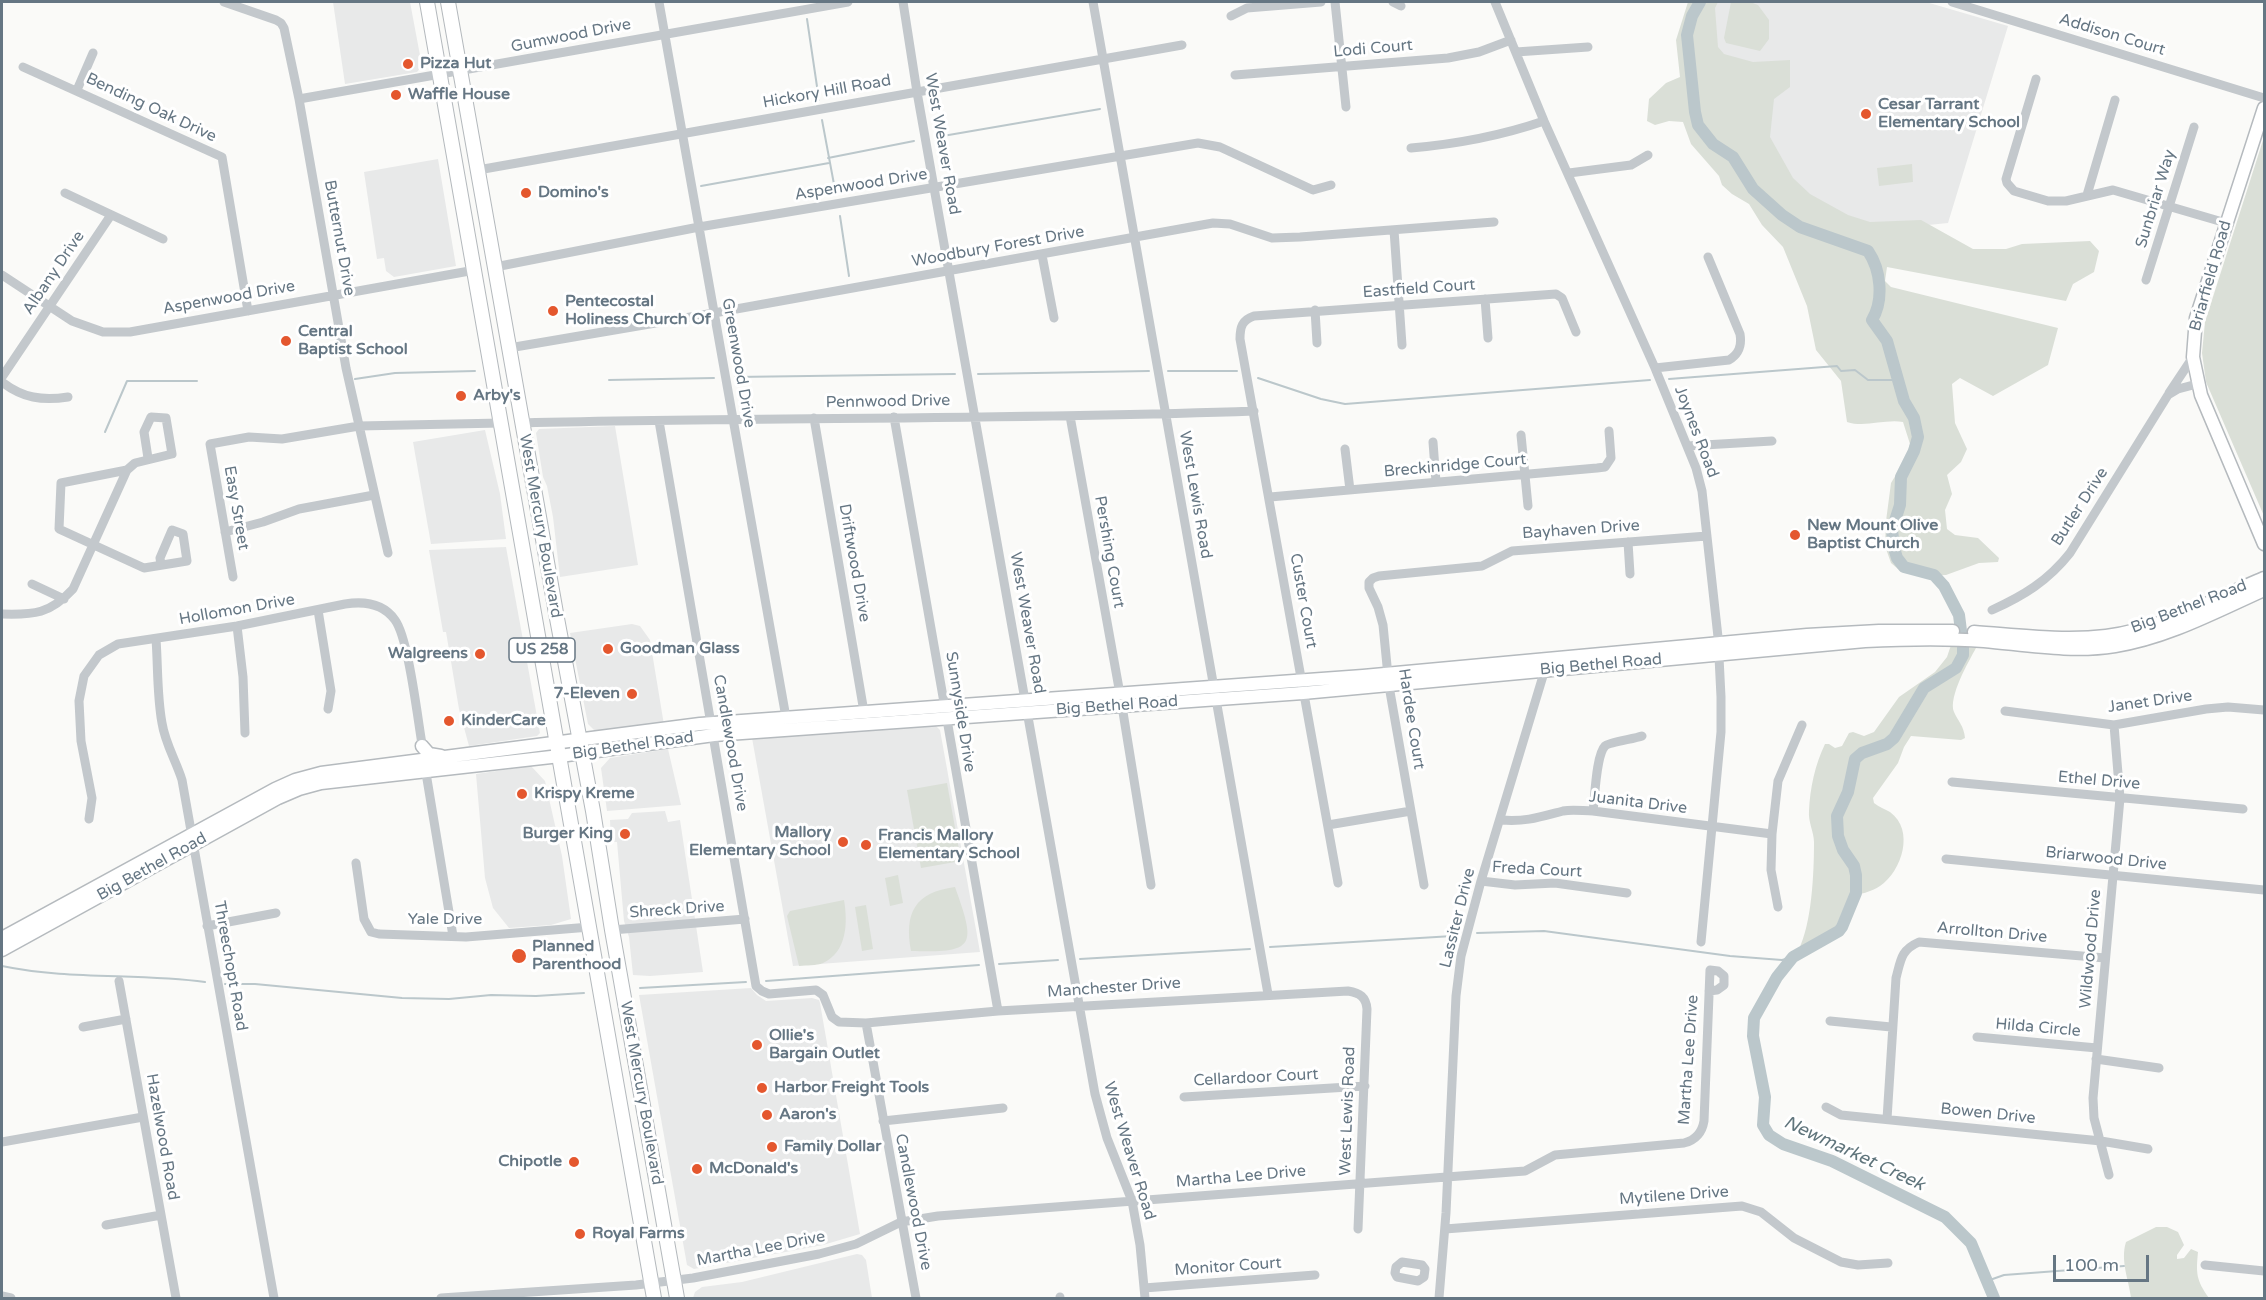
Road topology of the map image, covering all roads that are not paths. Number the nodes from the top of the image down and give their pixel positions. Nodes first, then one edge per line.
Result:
1 (224, 2) edge
2 (427, 2) edge
3 (448, 2) edge
4 (659, 2) edge
5 (848, 2) edge
6 (903, 2) edge
7 (1093, 2) edge
8 (1321, 2) edge
9 (1335, 2) edge
10 (1495, 2) edge
11 (1955, 2) edge
12 (1231, 16) dead end
13 (665, 33) junction
14 (1511, 39) junction
15 (1182, 45) dead end
16 (1588, 47) dead end
17 (93, 52) dead end
18 (1516, 52) junction
19 (1104, 59) junction
20 (1341, 66) junction
21 (23, 67) dead end
22 (460, 71) junction
23 (440, 74) junction
24 (1235, 75) dead end
25 (2036, 79) dead end
26 (77, 90) junction
27 (917, 92) junction
28 (2265, 98) edge
29 (299, 99) junction
30 (2115, 100) dead end
31 (1346, 107) dead end
32 (2265, 108) edge
33 (1544, 121) junction
34 (2194, 127) dead end
35 (682, 133) junction
36 (1412, 148) dead end
37 (1648, 154) dead end
38 (1120, 156) junction
39 (478, 170) junction
40 (1569, 172) junction
41 (1331, 185) dead end
42 (935, 189) junction
43 (65, 193) dead end
44 (2087, 195) junction
45 (2170, 205) junction
46 (111, 215) junction
47 (1494, 222) dead end
48 (2226, 223) junction
49 (699, 227) junction
50 (1394, 230) junction
51 (1136, 238) junction
52 (163, 239) dead end
53 (1042, 255) junction
54 (1708, 257) dead end
55 (495, 267) junction
56 (475, 270) junction
57 (950, 270) junction
58 (2, 274) edge
59 (2146, 280) dead end
60 (333, 295) junction
61 (1485, 299) junction
62 (1400, 306) junction
63 (49, 307) junction
64 (1315, 310) junction
65 (248, 311) junction
66 (714, 313) junction
67 (1054, 318) dead end
68 (1242, 324) joint
69 (1576, 332) dead end
70 (1488, 338) dead end
71 (1317, 343) dead end
72 (1402, 345) dead end
73 (509, 348) junction
74 (2193, 357) junction
75 (1655, 368) junction
76 (2, 377) edge
77 (2, 382) edge
78 (2197, 384) junction
79 (2168, 395) junction
80 (68, 397) dead end
81 (1254, 411) junction
82 (1165, 414) junction
83 (974, 416) junction
84 (1070, 416) junction
85 (894, 417) junction
86 (733, 418) junction
87 (814, 418) junction
88 (659, 421) junction
89 (501, 423) junction
90 (522, 423) junction
91 (359, 426) junction
92 (1609, 431) dead end
93 (1521, 435) dead end
94 (1773, 441) dead end
95 (1433, 442) dead end
96 (1687, 446) junction
97 (1345, 449) dead end
98 (148, 459) junction
99 (127, 470) junction
100 (1525, 475) junction
101 (1436, 482) junction
102 (1350, 490) junction
103 (374, 495) junction
104 (1270, 497) junction
105 (1528, 506) dead end
106 (225, 532) junction
107 (1707, 536) junction
108 (1628, 542) junction
109 (2265, 544) edge
110 (93, 545) junction
111 (388, 553) dead end
112 (161, 565) dead end
113 (1630, 574) dead end
114 (1389, 575) joint
115 (233, 577) dead end
116 (2265, 578) edge
117 (32, 584) dead end
118 (2265, 590) edge
119 (64, 599) junction
120 (318, 610) junction
121 (1992, 610) dead end
122 (2, 614) edge
123 (237, 626) junction
124 (1970, 636) junction
125 (156, 639) junction
126 (1718, 649) junction
127 (1547, 665) junction
128 (1389, 680) junction
129 (1302, 687) junction
130 (1216, 693) junction
131 (1121, 700) junction
132 (1026, 707) junction
133 (328, 709) dead end
134 (2265, 710) edge
135 (2005, 711) dead end
136 (864, 712) junction
137 (946, 712) junction
138 (787, 723) junction
139 (1802, 725) dead end
140 (2114, 725) junction
141 (713, 729) junction
142 (245, 734) dead end
143 (1642, 736) dead end
144 (422, 746) junction
145 (581, 746) junction
146 (559, 749) junction
147 (448, 757) junction
148 (425, 765) junction
149 (1952, 782) dead end
150 (2120, 798) junction
151 (2243, 809) dead end
152 (1411, 811) junction
153 (1593, 811) junction
154 (89, 819) dead end
155 (1501, 820) junction
156 (1328, 825) junction
157 (1711, 827) junction
158 (1772, 834) junction
159 (192, 839) junction
160 (1946, 859) dead end
161 (356, 863) dead end
162 (2113, 875) junction
163 (1481, 881) junction
164 (1338, 883) dead end
165 (1151, 885) dead end
166 (1424, 885) dead end
167 (2265, 890) edge
168 (1627, 893) dead end
169 (1778, 907) dead end
170 (276, 913) dead end
171 (745, 920) junction
172 (207, 926) junction
173 (590, 927) junction
174 (612, 930) junction
175 (453, 936) junction
176 (2, 938) edge
177 (1701, 942) dead end
178 (2, 950) edge
179 (2105, 958) junction
180 (119, 981) dead end
181 (1709, 991) junction
182 (1268, 994) junction
183 (1362, 996) joint
184 (1079, 1006) junction
185 (998, 1011) junction
186 (126, 1019) junction
187 (1830, 1021) dead end
188 (866, 1023) junction
189 (1891, 1027) junction
190 (83, 1028) dead end
191 (1977, 1037) dead end
192 (2097, 1048) junction
193 (2096, 1059) junction
194 (2159, 1068) dead end
195 (1365, 1086) junction
196 (1184, 1097) dead end
197 (1826, 1107) dead end
198 (1003, 1108) dead end
199 (143, 1117) junction
200 (1887, 1119) junction
201 (883, 1122) junction
202 (2101, 1141) junction
203 (2, 1142) edge
204 (2148, 1149) dead end
205 (2109, 1175) dead end
206 (1448, 1177) junction
207 (1360, 1182) junction
208 (1131, 1201) junction
209 (161, 1215) junction
210 (901, 1222) junction
211 (106, 1225) dead end
212 (1358, 1229) dead end
213 (1445, 1229) junction
214 (1888, 1263) dead end
215 (2205, 1265) dead end
216 (2265, 1271) edge
217 (1425, 1273) dead end
218 (1442, 1274) junction
219 (1315, 1275) dead end
220 (674, 1280) junction
221 (651, 1283) junction
222 (1145, 1293) edge
223 (2, 1296) edge
224 (512, 1296) edge
225 (11, 1299) edge
226 (176, 1299) edge
227 (274, 1299) edge
228 (441, 1299) edge
229 (654, 1299) edge
230 (677, 1299) edge
231 (916, 1299) edge
232 (1439, 1299) edge

1 - 29 street, Butternut Drive
2 - 23 highway, West Mercury Boulevard / US 258
3 - 22 highway, West Mercury Boulevard / US 258
4 - 13 street, Greenwood Drive
5 - 13 street, Gumwood Drive
6 - 27 street, West Weaver Road
7 - 19 street, West Lewis Road
8 - 12 street
9 - 20 street
10 - 14 street, Joynes Road
11 - 28 street, Addison Court
13 - 22 street, Gumwood Drive
13 - 35 street, Greenwood Drive
14 - 18 street, Joynes Road
14 - 20 street, Lodi Court
15 - 19 street, Hickory Hill Road
16 - 18 street
17 - 26 street
18 - 33 street, Joynes Road
19 - 27 street, Hickory Hill Road
19 - 38 street, West Lewis Road
20 - 24 street, Lodi Court
20 - 31 street
21 - 26 street, Bending Oak Drive
22 - 23 street, Gumwood Drive
22 - 39 highway, West Mercury Boulevard / US 258
23 - 29 street, Gumwood Drive
23 - 56 highway, West Mercury Boulevard / US 258
25 - 44 street
26 - 65 street, Bending Oak Drive
27 - 35 street, Hickory Hill Road
27 - 42 street, West Weaver Road
29 - 60 street, Butternut Drive
30 - 44 street
32 - 48 main road, Briarfield Road
33 - 36 street
33 - 40 street, Joynes Road
34 - 45 street, Sunbriar Way
35 - 39 street, Hickory Hill Road
35 - 49 street, Greenwood Drive
37 - 40 street
38 - 41 street, Aspenwood Drive
38 - 42 street, Aspenwood Drive
38 - 51 street, West Lewis Road
39 - 55 highway, West Mercury Boulevard / US 258
40 - 75 street, Joynes Road
42 - 49 street, Aspenwood Drive
42 - 57 street, West Weaver Road
43 - 46 street
44 - 45 street
45 - 48 street
45 - 59 street, Sunbriar Way
46 - 52 street
46 - 63 street, Albany Drive
47 - 50 street, Woodbury Forest Drive
48 - 74 main road, Briarfield Road
49 - 55 street, Aspenwood Drive
49 - 66 street, Greenwood Drive
50 - 51 street, Woodbury Forest Drive
50 - 62 street
51 - 53 street, Woodbury Forest Drive
51 - 82 street, West Lewis Road
53 - 57 street, Woodbury Forest Drive
53 - 67 street
54 - 75 street
55 - 73 highway, West Mercury Boulevard / US 258
56 - 60 street, Aspenwood Drive
56 - 89 highway, West Mercury Boulevard / US 258
57 - 66 street, Woodbury Forest Drive
57 - 83 street, West Weaver Road
58 - 63 street, Aspenwood Drive
60 - 65 street, Aspenwood Drive
60 - 91 street, Butternut Drive
61 - 62 street, Eastfield Court
61 - 69 street, Eastfield Court
61 - 70 street
62 - 64 street, Eastfield Court
62 - 72 street
63 - 65 street, Aspenwood Drive
63 - 76 street, Albany Drive
64 - 68 street, Eastfield Court
64 - 71 street
66 - 73 street, Woodbury Forest Drive
66 - 86 street, Greenwood Drive
68 - 81 street, Custer Court
73 - 90 highway, West Mercury Boulevard / US 258
74 - 78 main road, Briarfield Road
74 - 79 street, Butler Drive
75 - 96 street, Joynes Road
77 - 80 street
78 - 79 street
78 - 109 main road, Briarfield Road
79 - 121 street, Butler Drive
81 - 82 street, Pennwood Drive
81 - 104 street, Custer Court
82 - 84 street, Pennwood Drive
82 - 130 street, West Lewis Road
83 - 84 street, Pennwood Drive
83 - 85 street, Pennwood Drive
83 - 132 street, West Weaver Road
84 - 131 street, Pershing Court
85 - 87 street, Pennwood Drive
85 - 137 street, Sunnyside Drive
86 - 87 street, Pennwood Drive
86 - 88 street, Pennwood Drive
86 - 138 street, Greenwood Drive
87 - 136 street, Driftwood Drive
88 - 90 street, Pennwood Drive
88 - 141 street, Candlewood Drive
89 - 91 street
89 - 146 highway, West Mercury Boulevard / US 258
90 - 145 highway, West Mercury Boulevard / US 258
91 - 103 street, Butternut Drive
91 - 106 street, Easy Street
92 - 100 street, Breckinridge Court
93 - 100 street
94 - 96 street
95 - 101 street
96 - 107 street, Joynes Road
97 - 102 street
98 - 98 street
98 - 99 street
99 - 110 street
99 - 110 street
100 - 101 street, Breckinridge Court
100 - 105 street
101 - 102 street, Breckinridge Court
102 - 104 street, Breckinridge Court
103 - 106 street
103 - 111 street, Butternut Drive
104 - 129 street, Custer Court
106 - 115 street, Easy Street
107 - 108 street, Bayhaven Drive
107 - 126 street, Joynes Road
108 - 113 street
108 - 114 street, Bayhaven Drive
110 - 112 street
110 - 119 street
114 - 128 street, Hardee Court
116 - 124 main road, Big Bethel Road
117 - 119 street
118 - 124 main road, Big Bethel Road
119 - 122 street
120 - 123 street, Hollomon Drive
120 - 133 street
120 - 144 street, Hollomon Drive
123 - 125 street, Hollomon Drive
123 - 142 street
124 - 126 main road, Big Bethel Road
125 - 154 street, Hollomon Drive
125 - 159 street, Threechopt Road
126 - 127 main road, Big Bethel Road
126 - 157 street, Joynes Road
127 - 128 main road, Big Bethel Road
127 - 155 street, Lassiter Drive
128 - 129 main road, Big Bethel Road
128 - 152 street, Hardee Court
129 - 130 main road, Big Bethel Road
129 - 156 street, Custer Court
130 - 131 main road, Big Bethel Road
130 - 182 street, West Lewis Road
131 - 132 main road, Big Bethel Road
131 - 165 street, Pershing Court
132 - 137 main road, Big Bethel Road
132 - 184 street, West Weaver Road
134 - 140 street, Janet Drive
135 - 140 street, Janet Drive
136 - 137 main road, Big Bethel Road
136 - 138 main road, Big Bethel Road
137 - 138 main road, Big Bethel Road
137 - 185 street, Sunnyside Drive
138 - 141 main road, Big Bethel Road
139 - 158 street
140 - 150 street, Wildwood Drive
141 - 145 main road, Big Bethel Road
141 - 171 street, Candlewood Drive
143 - 153 street
144 - 147 main road
144 - 148 street, Hollomon Drive
145 - 146 main road, Big Bethel Road
145 - 174 highway, West Mercury Boulevard / US 258
146 - 147 main road, Big Bethel Road
146 - 148 main road, Big Bethel Road
146 - 173 highway, West Mercury Boulevard / US 258
147 - 148 main road, Big Bethel Road
148 - 159 main road, Big Bethel Road
148 - 175 street
149 - 150 street, Ethel Drive
150 - 151 street, Ethel Drive
150 - 162 street, Wildwood Drive
152 - 156 street
152 - 166 street, Hardee Court
153 - 155 street, Juanita Drive
153 - 157 street, Juanita Drive
155 - 163 street, Lassiter Drive
156 - 164 street, Custer Court
157 - 158 street, Juanita Drive
157 - 177 street, Joynes Road
158 - 169 street
159 - 172 street, Threechopt Road
159 - 176 main road, Big Bethel Road
159 - 178 main road, Big Bethel Road
160 - 162 street, Briarwood Drive
161 - 175 street, Yale Drive
162 - 167 street, Briarwood Drive
162 - 179 street, Wildwood Drive
163 - 168 street, Freda Court
163 - 206 street, Lassiter Drive
170 - 172 street
171 - 174 street, Shreck Drive
171 - 188 street, Candlewood Drive
172 - 227 street, Threechopt Road
173 - 175 street, Yale Drive
173 - 221 highway, West Mercury Boulevard / US 258
174 - 220 highway, West Mercury Boulevard / US 258
179 - 189 street, Arrollton Drive
179 - 192 street, Wildwood Drive
180 - 186 street, Hazelwood Road
181 - 181 street, Martha Lee Drive
181 - 206 street, Martha Lee Drive
182 - 183 street, Manchester Drive
182 - 184 street, Manchester Drive
183 - 195 street, West Lewis Road
184 - 185 street, Manchester Drive
184 - 208 street, West Weaver Road
185 - 188 street, Manchester Drive
186 - 190 street
186 - 199 street, Hazelwood Road
187 - 189 street
188 - 201 street, Candlewood Drive
189 - 200 street, Arrollton Drive
191 - 192 street, Hilda Circle
192 - 193 street, Wildwood Drive
193 - 194 street
193 - 202 street, Wildwood Drive
195 - 196 street, Cellardoor Court
195 - 207 street, West Lewis Road
197 - 200 street, Bowen Drive
198 - 201 street
199 - 203 street
199 - 209 street, Hazelwood Road
200 - 202 street, Bowen Drive
201 - 210 street, Candlewood Drive
202 - 204 street, Bowen Drive
202 - 205 street, Wildwood Drive
206 - 207 street, Martha Lee Drive
206 - 213 street, Lassiter Drive
207 - 208 street, Martha Lee Drive
207 - 212 street, West Lewis Road
208 - 210 street, Martha Lee Drive
208 - 222 street, West Weaver Road
209 - 211 street
209 - 226 street, Hazelwood Road
210 - 220 street, Martha Lee Drive
210 - 231 street, Candlewood Drive
213 - 214 street, Mytilene Drive
213 - 218 street, Lassiter Drive
215 - 216 street
217 - 218 street
218 - 232 street, Lassiter Drive
219 - 222 street, Monitor Court
220 - 221 street, Martha Lee Drive
220 - 230 highway, West Mercury Boulevard / US 258
221 - 224 street, Martha Lee Drive
221 - 229 highway, West Mercury Boulevard / US 258
223 - 225 street
224 - 228 street, Martha Lee Drive

